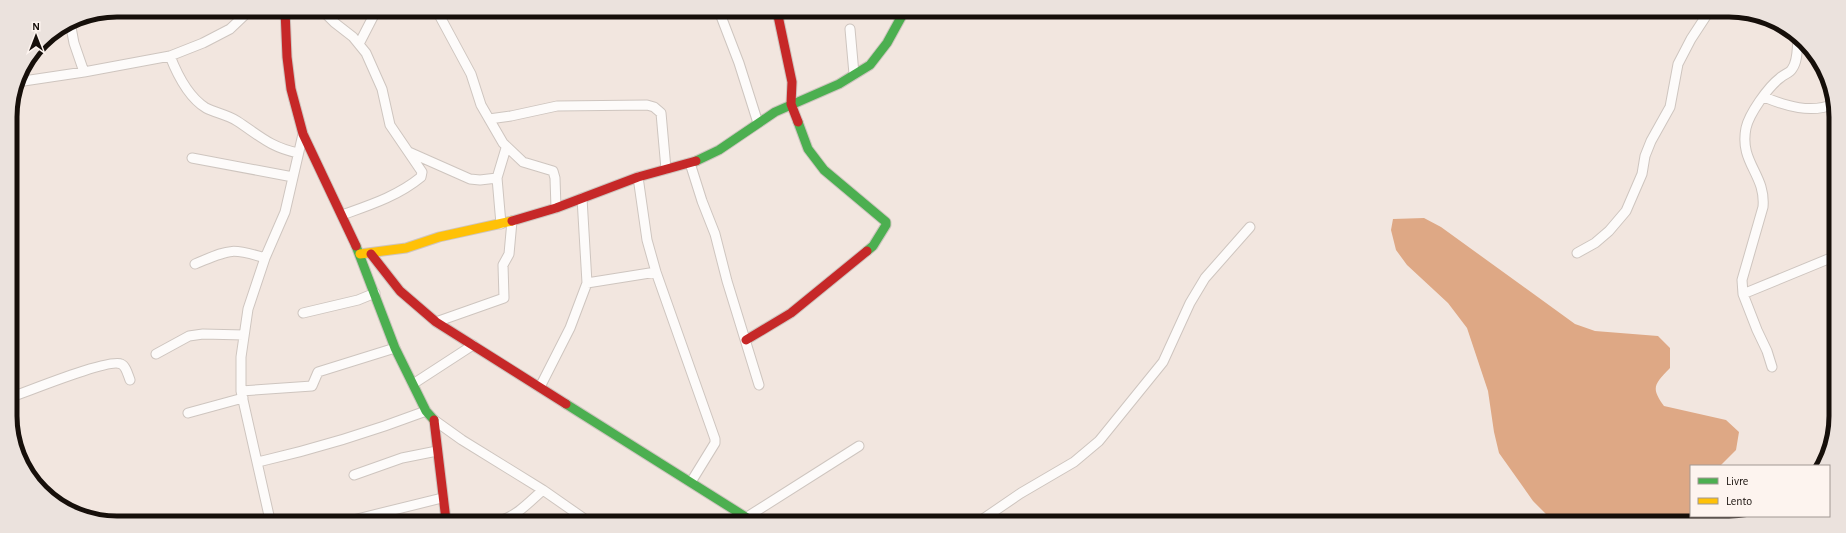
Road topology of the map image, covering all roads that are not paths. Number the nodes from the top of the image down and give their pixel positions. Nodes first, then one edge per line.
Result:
1 (243, 17) edge
2 (285, 17) edge
3 (329, 17) edge
4 (373, 17) edge
5 (440, 17) edge
6 (721, 17) edge
7 (778, 17) edge
8 (901, 17) edge
9 (1706, 17) edge
10 (71, 28) edge
11 (850, 29) dead end
12 (359, 44) junction
13 (1797, 44) edge
14 (170, 56) junction
15 (84, 72) junction
16 (854, 74) junction
17 (24, 81) edge
18 (1764, 97) junction
19 (791, 104) junction
20 (1828, 105) edge
21 (489, 119) junction
22 (758, 123) junction
23 (303, 134) junction
24 (506, 148) junction
25 (408, 151) junction
26 (298, 153) junction
27 (192, 158) dead end
28 (690, 163) junction
29 (666, 169) junction
30 (293, 177) junction
31 (638, 177) junction
32 (497, 178) junction
33 (582, 198) junction
34 (556, 208) junction
35 (342, 216) junction
36 (512, 221) junction
37 (501, 224) junction
38 (1250, 228) dead end
39 (1577, 253) dead end
40 (360, 254) junction
41 (371, 254) junction
42 (265, 258) junction
43 (1829, 259) edge
44 (195, 264) dead end
45 (656, 272) junction
46 (587, 283) junction
47 (374, 293) junction
48 (1743, 294) junction
49 (303, 313) dead end
50 (436, 322) junction
51 (244, 334) junction
52 (746, 340) junction
53 (472, 345) junction
54 (395, 348) junction
55 (156, 354) dead end
56 (1772, 367) dead end
57 (130, 380) dead end
58 (413, 384) junction
59 (760, 386) dead end
60 (540, 387) junction
61 (17, 395) edge
62 (242, 395) junction
63 (426, 411) junction
64 (188, 413) dead end
65 (434, 420) junction
66 (859, 446) dead end
67 (436, 451) junction
68 (258, 462) junction
69 (354, 474) dead end
70 (691, 482) junction
71 (543, 490) junction
72 (442, 498) junction
73 (269, 516) edge
74 (369, 516) edge
75 (445, 516) edge
76 (511, 516) edge
77 (579, 516) edge
78 (745, 516) edge
79 (754, 516) edge
80 (987, 516) edge

1 - 14 street
2 - 23 street
3 - 12 street
4 - 12 street
5 - 21 street
6 - 22 street
7 - 19 street
8 - 16 street
9 - 39 street
10 - 15 street
11 - 16 street
12 - 25 street
13 - 18 street
14 - 15 street
14 - 26 street
15 - 17 street
16 - 19 street
18 - 20 street
18 - 48 street
19 - 22 street
19 - 52 street
21 - 24 street
21 - 29 street
22 - 28 street
23 - 26 street
23 - 35 street
24 - 32 street
24 - 34 street
25 - 32 street
25 - 35 street
26 - 30 street
27 - 30 street
28 - 29 street
28 - 52 street
29 - 31 street
30 - 42 street
31 - 33 street
31 - 45 street
32 - 37 street
33 - 34 street
33 - 46 street
34 - 36 street
35 - 40 street
36 - 37 street
36 - 50 street
37 - 41 street
38 - 80 street
40 - 41 street
40 - 47 street
41 - 50 street
42 - 44 street
42 - 51 street
43 - 48 street
45 - 46 street
45 - 70 street
46 - 60 street
47 - 49 street
47 - 54 street
48 - 56 street
50 - 53 street
51 - 55 street
51 - 62 street
52 - 59 street
53 - 58 street
53 - 60 street
54 - 58 street
54 - 62 street
57 - 61 street
58 - 63 street
60 - 70 street
62 - 64 street
62 - 68 street
63 - 65 street
63 - 68 street
65 - 67 street
65 - 71 street
66 - 79 street
67 - 69 street
67 - 72 street
68 - 73 street
70 - 78 street
71 - 76 street
71 - 77 street
72 - 74 street
72 - 75 street

